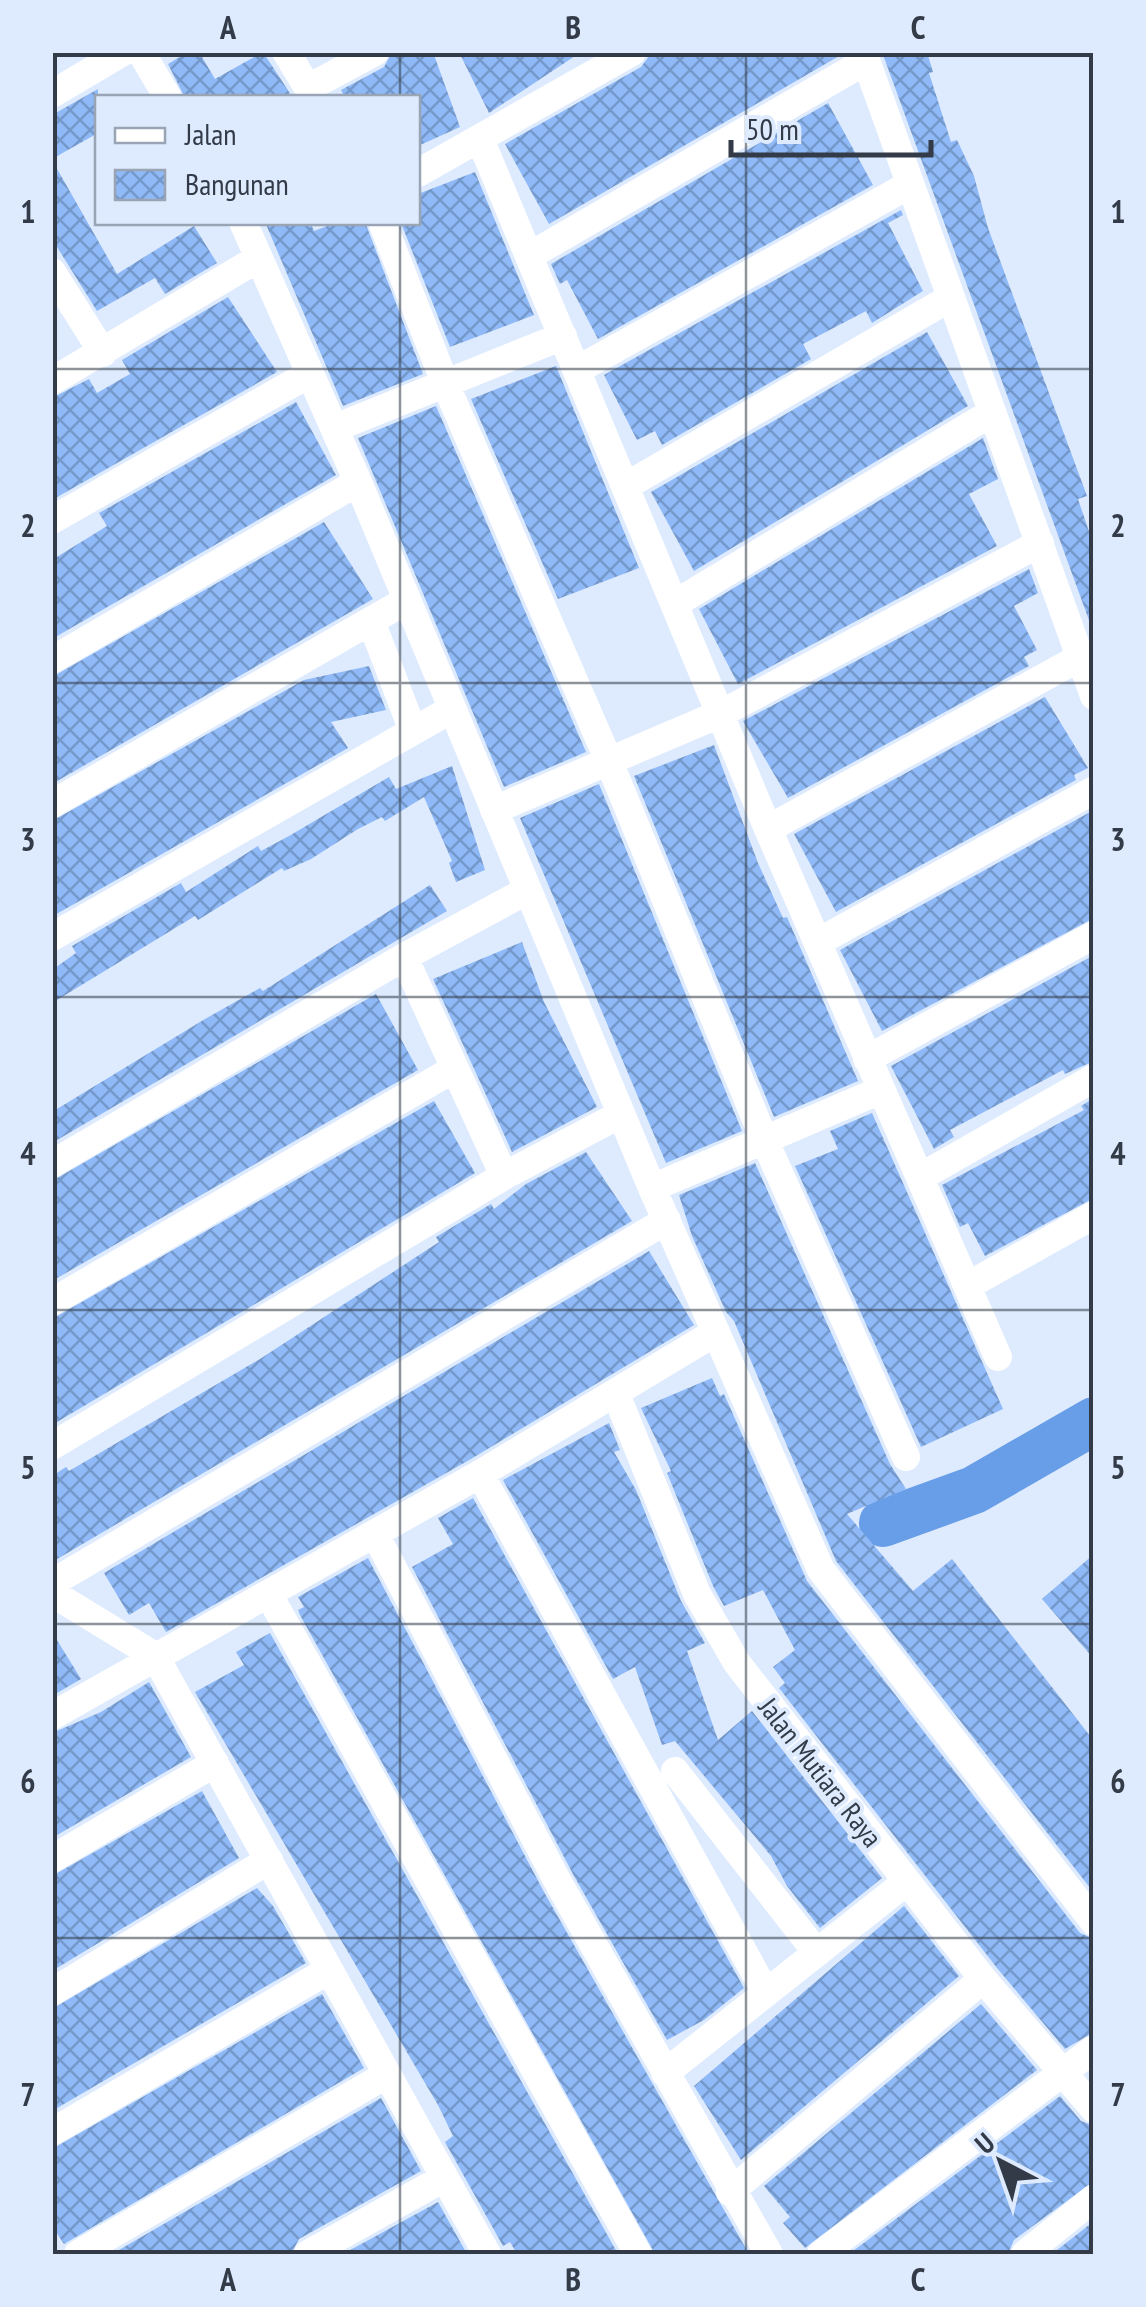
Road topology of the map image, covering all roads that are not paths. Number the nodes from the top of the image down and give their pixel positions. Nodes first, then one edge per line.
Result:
1 (123, 52) edge
2 (141, 52) edge
3 (286, 52) edge
4 (375, 52) edge
5 (632, 52) edge
6 (864, 57) edge
7 (311, 93) edge
8 (52, 94) edge
9 (166, 95) edge
10 (480, 139) junction
11 (420, 172) edge
12 (909, 185) junction
13 (244, 225) edge
14 (383, 225) edge
15 (530, 256) junction
16 (260, 258) junction
17 (52, 272) edge
18 (950, 298) junction
19 (563, 336) junction
20 (102, 353) junction
21 (577, 370) junction
22 (309, 374) junction
23 (52, 382) edge
24 (445, 383) junction
25 (991, 414) junction
26 (335, 428) junction
27 (358, 482) junction
28 (626, 486) junction
29 (52, 520) edge
30 (1040, 543) junction
31 (407, 600) junction
32 (676, 603) junction
33 (371, 621) junction
34 (1080, 658) junction
35 (52, 660) edge
36 (1094, 696) edge
37 (452, 709) junction
38 (722, 713) junction
39 (413, 731) junction
40 (608, 759) junction
41 (1094, 790) edge
42 (52, 804) edge
43 (494, 810) junction
44 (768, 829) junction
45 (528, 890) junction
46 (1094, 935) edge
47 (52, 937) edge
48 (818, 942) junction
49 (404, 957) junction
50 (867, 1059) junction
51 (454, 1069) junction
52 (1094, 1078) edge
53 (882, 1090) junction
54 (621, 1114) junction
55 (764, 1139) junction
56 (52, 1164) edge
57 (504, 1176) junction
58 (922, 1176) junction
59 (652, 1188) junction
60 (1094, 1216) edge
61 (667, 1220) junction
62 (969, 1285) junction
63 (52, 1302) edge
64 (716, 1332) junction
65 (998, 1357) dead end
66 (616, 1394) junction
67 (52, 1446) edge
68 (906, 1457) dead end
69 (480, 1474) junction
70 (375, 1534) junction
71 (52, 1583) edge
72 (52, 1593) edge
73 (269, 1595) junction
74 (154, 1656) junction
75 (52, 1716) edge
76 (216, 1763) junction
77 (674, 1771) dead end
78 (52, 1859) edge
79 (269, 1860) junction
80 (906, 1882) junction
81 (1094, 1922) edge
82 (817, 1953) junction
83 (328, 1970) junction
84 (983, 1979) junction
85 (52, 1992) edge
86 (766, 1993) junction
87 (1094, 2049) edge
88 (1065, 2072) junction
89 (665, 2073) junction
90 (386, 2075) junction
91 (1094, 2108) edge
92 (52, 2132) edge
93 (444, 2178) junction
94 (730, 2192) junction
95 (1094, 2198) edge
96 (78, 2254) edge
97 (308, 2254) edge
98 (487, 2254) edge
99 (638, 2254) edge
100 (769, 2254) edge
101 (820, 2254) edge
102 (1025, 2254) edge

1 - 8 street
2 - 9 street
3 - 7 street
4 - 7 street
5 - 10 street
6 - 12 street
6 - 15 street
10 - 11 street
10 - 15 street
12 - 18 street
12 - 21 street
13 - 16 street
14 - 24 street
15 - 19 street
16 - 20 street
16 - 22 street
17 - 20 street
18 - 25 street
18 - 28 street
19 - 21 street
19 - 24 street
20 - 23 street
21 - 28 street
22 - 26 street
22 - 29 street
24 - 26 street
24 - 40 street
25 - 30 street
25 - 32 street
26 - 27 street
27 - 31 street
27 - 35 street
28 - 32 street
30 - 34 street
30 - 38 street
31 - 33 street
31 - 37 street
32 - 38 street
33 - 39 street
33 - 42 street
34 - 36 street
34 - 44 street
37 - 39 street
37 - 43 street
38 - 40 street
38 - 44 street
39 - 47 street
40 - 43 street
40 - 55 street
41 - 48 street
43 - 45 street
44 - 48 street
45 - 49 street
45 - 54 street
46 - 50 street
48 - 50 street
49 - 51 street
49 - 56 street
50 - 53 street
51 - 57 street
51 - 63 street
52 - 58 street
53 - 55 street
53 - 58 street
54 - 57 street
54 - 59 street
55 - 59 street
55 - 68 street
57 - 67 street
58 - 62 street
59 - 61 street
60 - 62 street
61 - 64 street
61 - 71 street
62 - 65 street
64 - 66 street
64 - 81 street
66 - 69 street
66 - 80 street, Jalan Mutiara Raya
69 - 70 street
69 - 86 street
70 - 73 street
70 - 89 street
72 - 74 street
73 - 74 street
73 - 99 street
74 - 75 street
74 - 76 street
76 - 78 street
76 - 79 street
77 - 82 street
79 - 83 street
79 - 85 street
80 - 82 street
80 - 84 street, Jalan Mutiara Raya
82 - 86 street
83 - 90 street
83 - 92 street
84 - 88 street, Jalan Mutiara Raya
84 - 94 street
86 - 89 street
87 - 88 street
88 - 91 street, Jalan Mutiara Raya
88 - 101 street
89 - 94 street
90 - 93 street
90 - 96 street
93 - 97 street
93 - 98 street
94 - 100 street
95 - 102 street

